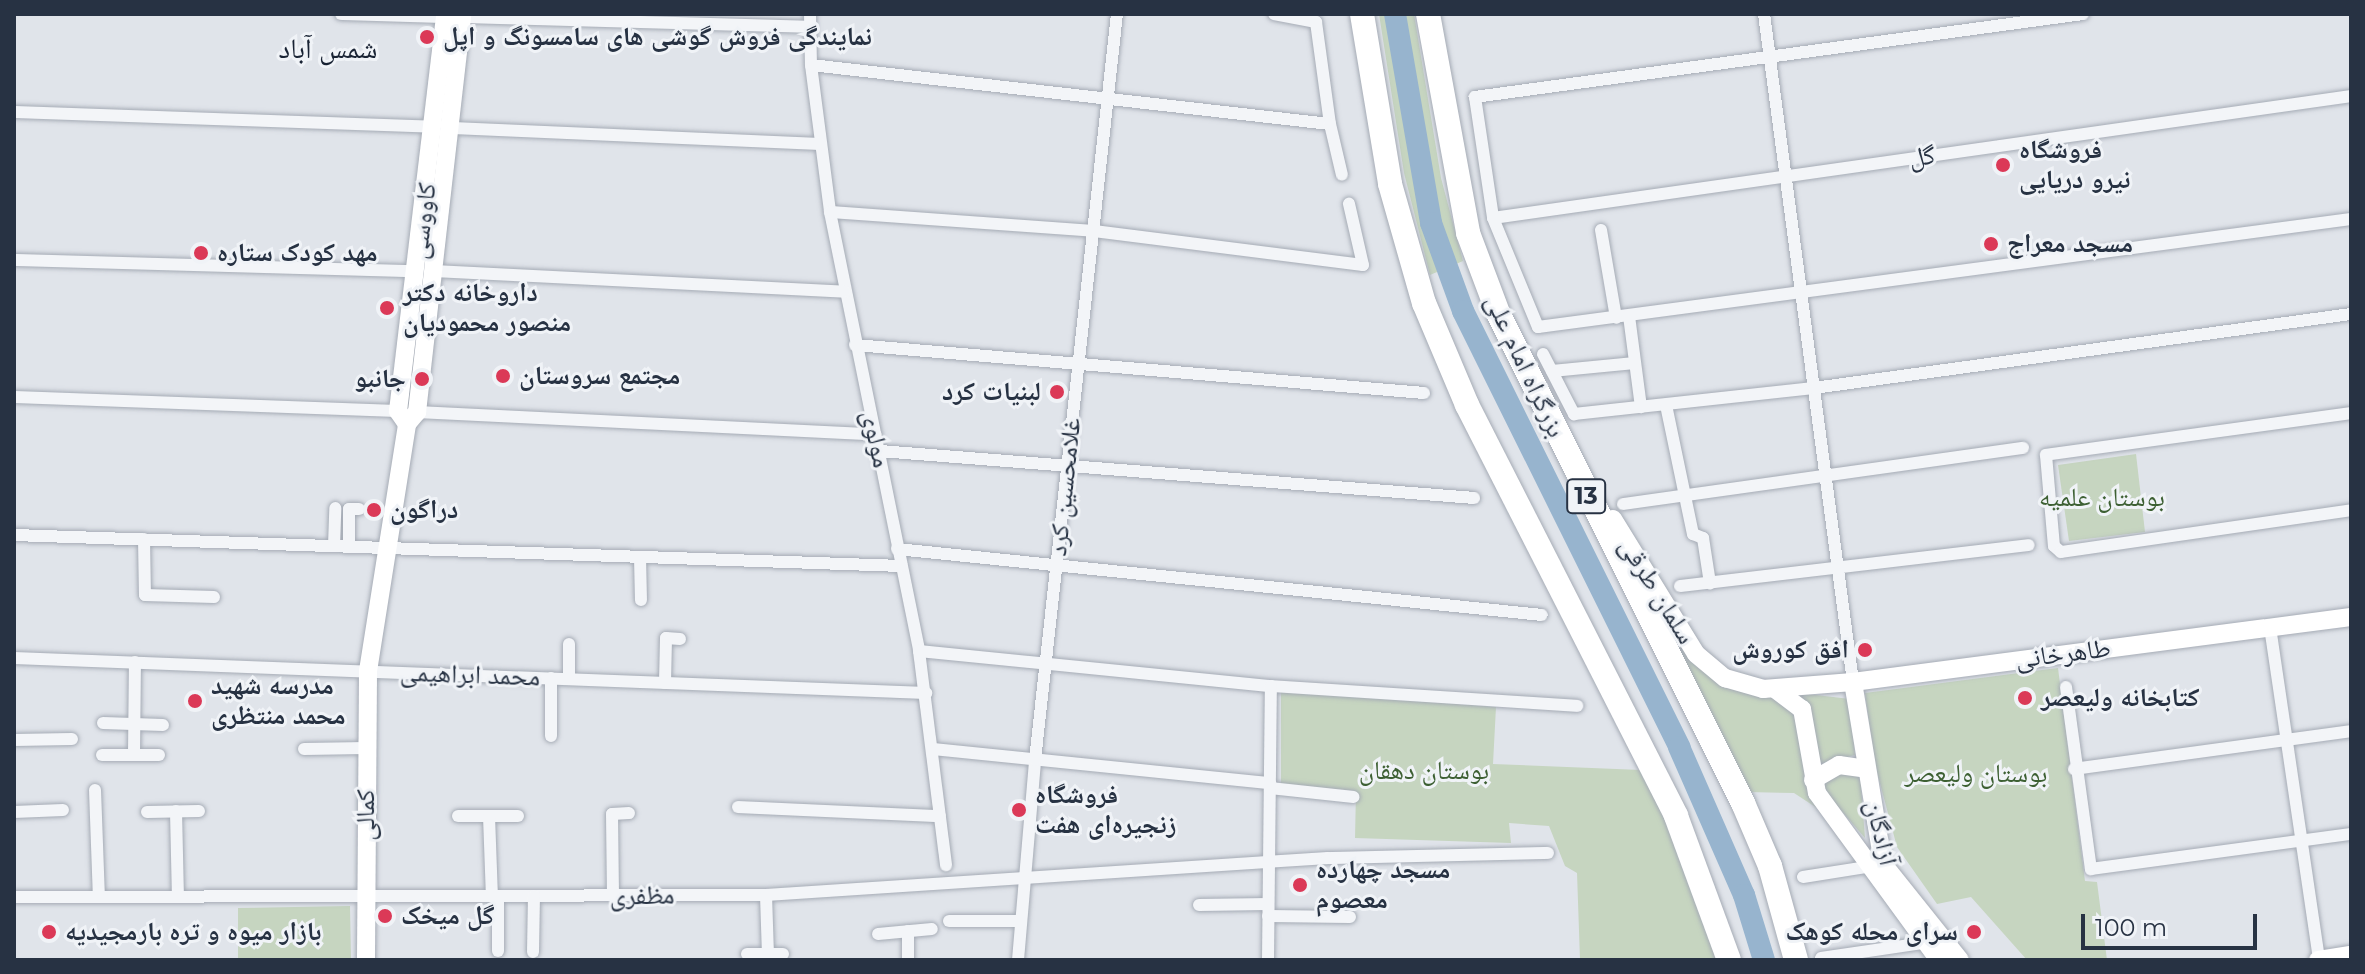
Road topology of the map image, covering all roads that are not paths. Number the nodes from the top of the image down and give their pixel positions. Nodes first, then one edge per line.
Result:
1 (341, 14) edge
2 (1117, 14) edge
3 (1274, 14) edge
4 (1362, 14) edge
5 (1428, 14) edge
6 (1764, 14) edge
7 (2083, 14) edge
8 (454, 16) edge
9 (810, 21) edge
10 (1770, 57) junction
11 (811, 65) junction
12 (1108, 96) junction
13 (2351, 96) edge
14 (14, 112) edge
15 (1330, 124) junction
16 (444, 128) junction
17 (820, 144) junction
18 (1342, 175) dead end
19 (1786, 176) junction
20 (1349, 204) dead end
21 (830, 212) junction
22 (1493, 218) junction
23 (2351, 219) edge
24 (1601, 230) dead end
25 (1094, 231) junction
26 (14, 260) edge
27 (426, 271) junction
28 (844, 292) junction
29 (1802, 295) junction
30 (2351, 314) edge
31 (1629, 316) junction
32 (1616, 318) junction
33 (855, 345) junction
34 (1543, 354) dead end
35 (1635, 363) junction
36 (1079, 364) junction
37 (1552, 371) junction
38 (1814, 388) junction
39 (1424, 393) dead end
40 (14, 397) edge
41 (1666, 405) junction
42 (1641, 407) junction
43 (2351, 413) edge
44 (407, 416) junction
45 (1550, 418) junction
46 (875, 434) junction
47 (2023, 448) dead end
48 (880, 451) junction
49 (1067, 468) junction
50 (1825, 473) junction
51 (1683, 494) junction
52 (1474, 498) dead end
53 (1623, 504) dead end
54 (335, 508) dead end
55 (359, 509) dead end
56 (2351, 510) edge
57 (14, 535) edge
58 (144, 539) junction
59 (2029, 545) dead end
60 (334, 546) junction
61 (349, 547) junction
62 (389, 548) junction
63 (897, 549) junction
64 (640, 557) junction
65 (1057, 565) junction
66 (901, 566) junction
67 (1838, 569) junction
68 (1710, 583) junction
69 (1680, 586) dead end
70 (214, 597) dead end
71 (641, 600) dead end
72 (1542, 615) dead end
73 (2351, 617) edge
74 (2270, 627) junction
75 (680, 639) dead end
76 (569, 644) dead end
77 (919, 651) junction
78 (14, 658) edge
79 (135, 662) junction
80 (1046, 662) junction
81 (368, 671) junction
82 (551, 678) junction
83 (569, 679) junction
84 (1853, 682) junction
85 (665, 683) junction
86 (1271, 686) junction
87 (2066, 687) dead end
88 (1775, 689) junction
89 (926, 693) junction
90 (1577, 706) dead end
91 (103, 723) dead end
92 (134, 724) junction
93 (163, 725) dead end
94 (2351, 731) edge
95 (551, 736) dead end
96 (72, 739) dead end
97 (14, 740) edge
98 (2286, 740) junction
99 (366, 748) junction
100 (304, 749) dead end
101 (933, 749) junction
102 (134, 754) junction
103 (102, 755) dead end
104 (159, 755) dead end
105 (1035, 760) junction
106 (1867, 769) junction
107 (2074, 769) junction
108 (1813, 780) junction
109 (1270, 786) junction
110 (95, 790) dead end
111 (1354, 797) dead end
112 (738, 807) dead end
113 (63, 810) dead end
114 (176, 811) junction
115 (199, 811) dead end
116 (14, 812) edge
117 (147, 812) dead end
118 (629, 813) dead end
119 (458, 816) dead end
120 (489, 816) junction
121 (518, 816) dead end
122 (940, 816) junction
123 (2351, 834) edge
124 (2301, 841) junction
125 (1548, 853) dead end
126 (946, 865) dead end
127 (1269, 865) junction
128 (1867, 867) junction
129 (1803, 877) dead end
130 (1022, 880) junction
131 (766, 895) junction
132 (366, 896) junction
133 (495, 896) junction
134 (534, 896) junction
135 (613, 896) junction
136 (14, 897) edge
137 (99, 897) junction
138 (178, 897) junction
139 (1199, 905) dead end
140 (1268, 910) junction
141 (1350, 917) dead end
142 (949, 921) dead end
143 (1020, 921) junction
144 (932, 929) dead end
145 (908, 931) junction
146 (878, 934) dead end
147 (1929, 942) junction
148 (498, 951) dead end
149 (533, 952) dead end
150 (747, 954) dead end
151 (768, 954) junction
152 (783, 954) dead end
153 (2351, 955) edge
154 (1821, 958) dead end
155 (366, 960) edge
156 (908, 960) edge
157 (1018, 960) edge
158 (1268, 960) edge
159 (1729, 960) edge
160 (1796, 960) edge
161 (1939, 960) edge
162 (1960, 960) edge
163 (2318, 960) edge

1 - 8 street
2 - 12 street, غلامحسین کرد
3 - 15 street
4 - 159 highway, 13
5 - 45 highway, بزرگراه امام علی / 13
6 - 10 street
7 - 10 street
8 - 9 street
8 - 16 main road
9 - 11 street, مولوی
10 - 19 street
10 - 22 street
11 - 12 street
11 - 17 street, مولوی
12 - 15 street
12 - 25 street, غلامحسین کرد
13 - 19 street, گل
14 - 16 street
15 - 18 street
16 - 17 street
16 - 27 main road, کاووسی
17 - 21 street, مولوی
19 - 22 street, گل
19 - 29 street
20 - 25 street
21 - 25 street
21 - 28 street, مولوی
22 - 32 street
23 - 29 street
24 - 32 street
25 - 36 street, غلامحسین کرد
26 - 27 street
27 - 28 street
27 - 44 main road, کاووسی
28 - 33 street, مولوی
29 - 31 street
29 - 38 street
30 - 38 street
31 - 32 street
31 - 35 street
33 - 36 street
33 - 46 street, مولوی
34 - 37 street
35 - 37 street
35 - 42 street
36 - 39 street
36 - 49 street, غلامحسین کرد
37 - 42 street
38 - 41 street
38 - 50 street
40 - 44 street
41 - 42 street
41 - 51 street
43 - 56 street
44 - 46 street
44 - 62 main road, کاووسی
45 - 88 main road, سلمان طرقی
45 - 160 highway, بزرگراه امام علی / 13
46 - 48 street, مولوی
47 - 50 street
48 - 49 street
48 - 63 street, مولوی
49 - 52 street
49 - 65 street, غلامحسین کرد
50 - 51 street
50 - 67 street
51 - 53 street
51 - 68 street
54 - 60 street
55 - 61 street
57 - 58 street
58 - 60 street
58 - 70 street
59 - 67 street
60 - 61 street
61 - 62 street
62 - 64 street
62 - 81 main road, کاووسی
63 - 65 street
63 - 66 street, مولوی
64 - 66 street
64 - 71 street
65 - 72 street
65 - 80 street, غلامحسین کرد
66 - 77 street, مولوی
67 - 68 street
67 - 84 street
68 - 69 street
73 - 74 main road, طاهرخانی
74 - 84 main road, طاهرخانی
74 - 98 street
75 - 85 street
76 - 83 street
77 - 80 street
77 - 89 street, مولوی
78 - 79 street, محمد ابراهیمی
79 - 81 street, محمد ابراهیمی
79 - 92 street
80 - 86 street
80 - 105 street, غلامحسین کرد
81 - 82 street, محمد ابراهیمی
81 - 99 main road, کمالی
82 - 83 street, محمد ابراهیمی
82 - 95 street
83 - 85 street, محمد ابراهیمی
84 - 88 main road, طاهرخانی
84 - 106 main road, آزادگان
85 - 89 street, محمد ابراهیمی
86 - 90 street
86 - 109 street
87 - 107 street
88 - 108 main road
89 - 101 street, مولوی
91 - 92 street
92 - 93 street
92 - 102 street
94 - 98 street
96 - 97 street
98 - 107 street
98 - 124 street
99 - 100 street
99 - 132 main road, کمالی
101 - 105 street
101 - 122 street, مولوی
102 - 103 street
102 - 104 street
105 - 109 street
105 - 130 street, غلامحسین کرد
106 - 108 main road
106 - 162 main road, آزادگان
107 - 124 street
108 - 128 main road
109 - 111 street
109 - 127 street
110 - 137 street
112 - 122 street
113 - 116 street
114 - 115 street
114 - 117 street
114 - 138 street
118 - 135 street
119 - 120 street
120 - 121 street
120 - 133 street
122 - 126 street, مولوی
123 - 124 street
124 - 163 street
125 - 127 street, مظفری
127 - 130 street, مظفری
127 - 140 street
128 - 129 street
128 - 147 main road
130 - 131 street, مظفری
130 - 143 street, غلامحسین کرد
131 - 135 street, مظفری
131 - 151 street
132 - 133 street, مظفری
132 - 138 street, مظفری
132 - 155 main road, کمالی
133 - 134 street, مظفری
133 - 148 street
134 - 135 street, مظفری
134 - 149 street
136 - 137 street, مظفری
137 - 138 street, مظفری
139 - 140 street
140 - 141 street
140 - 158 street
142 - 143 street
143 - 157 street, غلامحسین کرد
144 - 145 street
145 - 146 street
145 - 156 street
147 - 154 street
147 - 161 main road
150 - 151 street
151 - 152 street
153 - 163 main road

